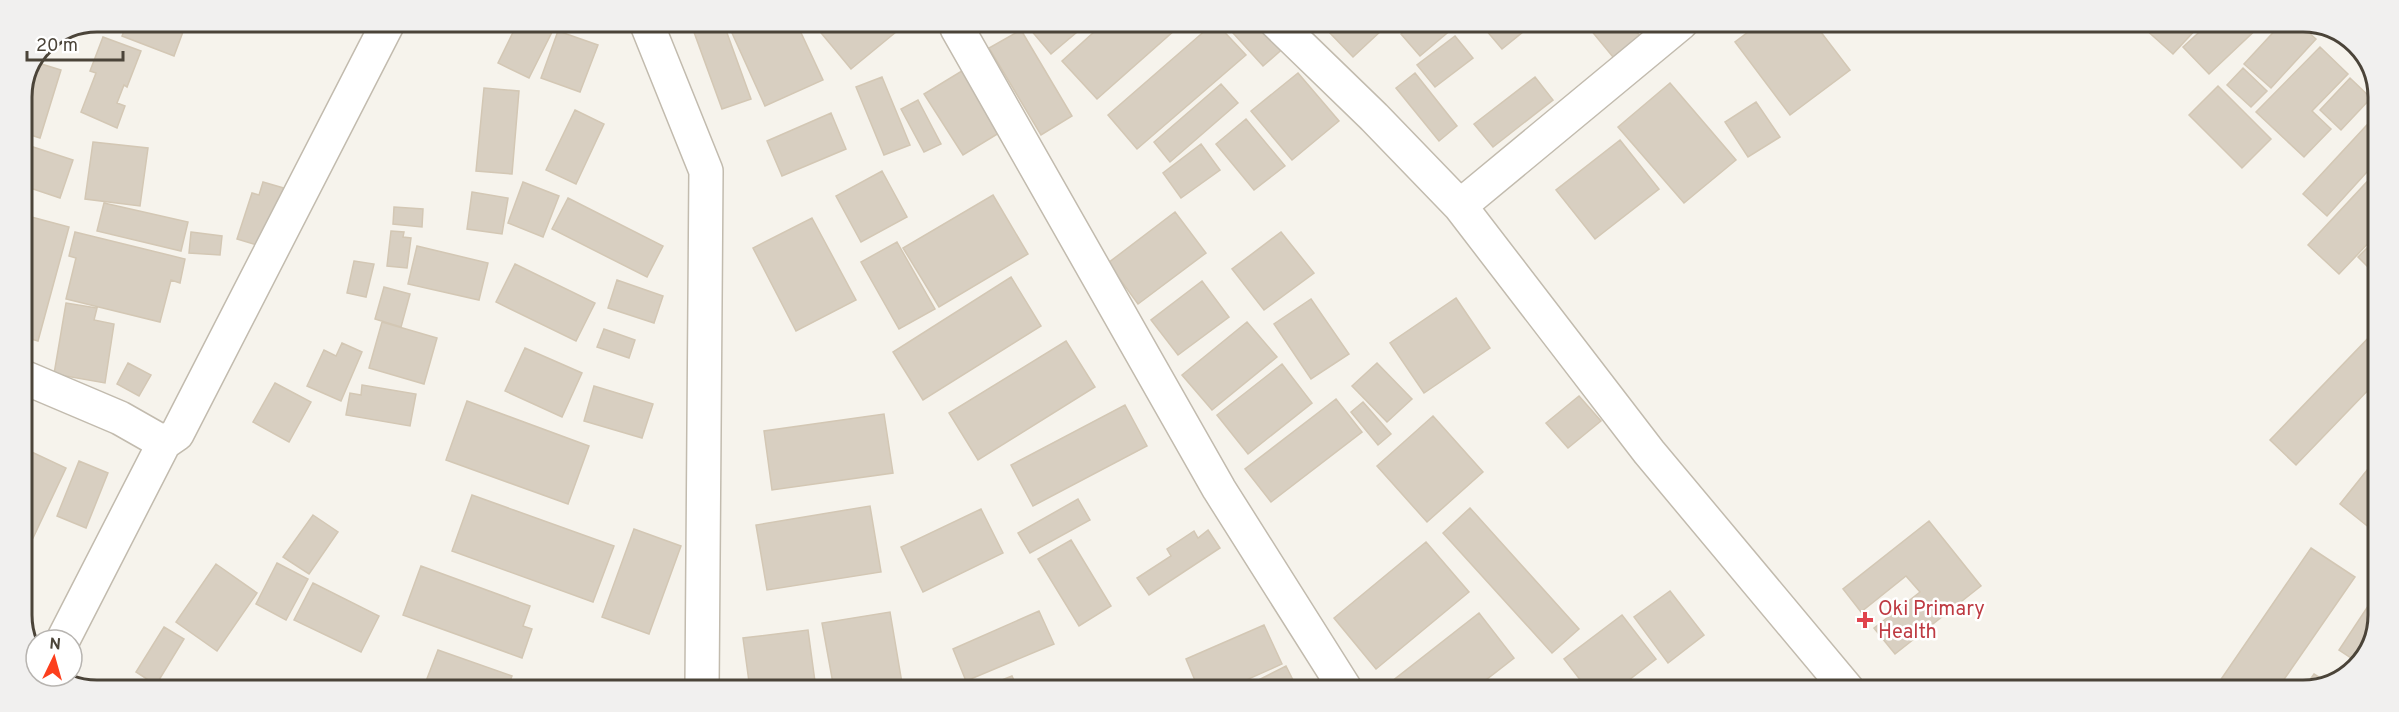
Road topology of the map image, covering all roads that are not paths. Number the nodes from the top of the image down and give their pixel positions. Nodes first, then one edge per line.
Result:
1 (383, 32) edge
2 (650, 32) edge
3 (959, 32) edge
4 (1286, 32) edge
5 (1670, 32) edge
6 (1460, 206) junction
7 (32, 381) edge
8 (164, 443) junction
9 (69, 628) edge
10 (702, 680) edge
11 (1340, 680) edge
12 (1840, 680) edge

1 - 8 street
2 - 10 street
3 - 11 street
4 - 6 street
5 - 6 street
6 - 12 street
7 - 8 street
8 - 9 street

